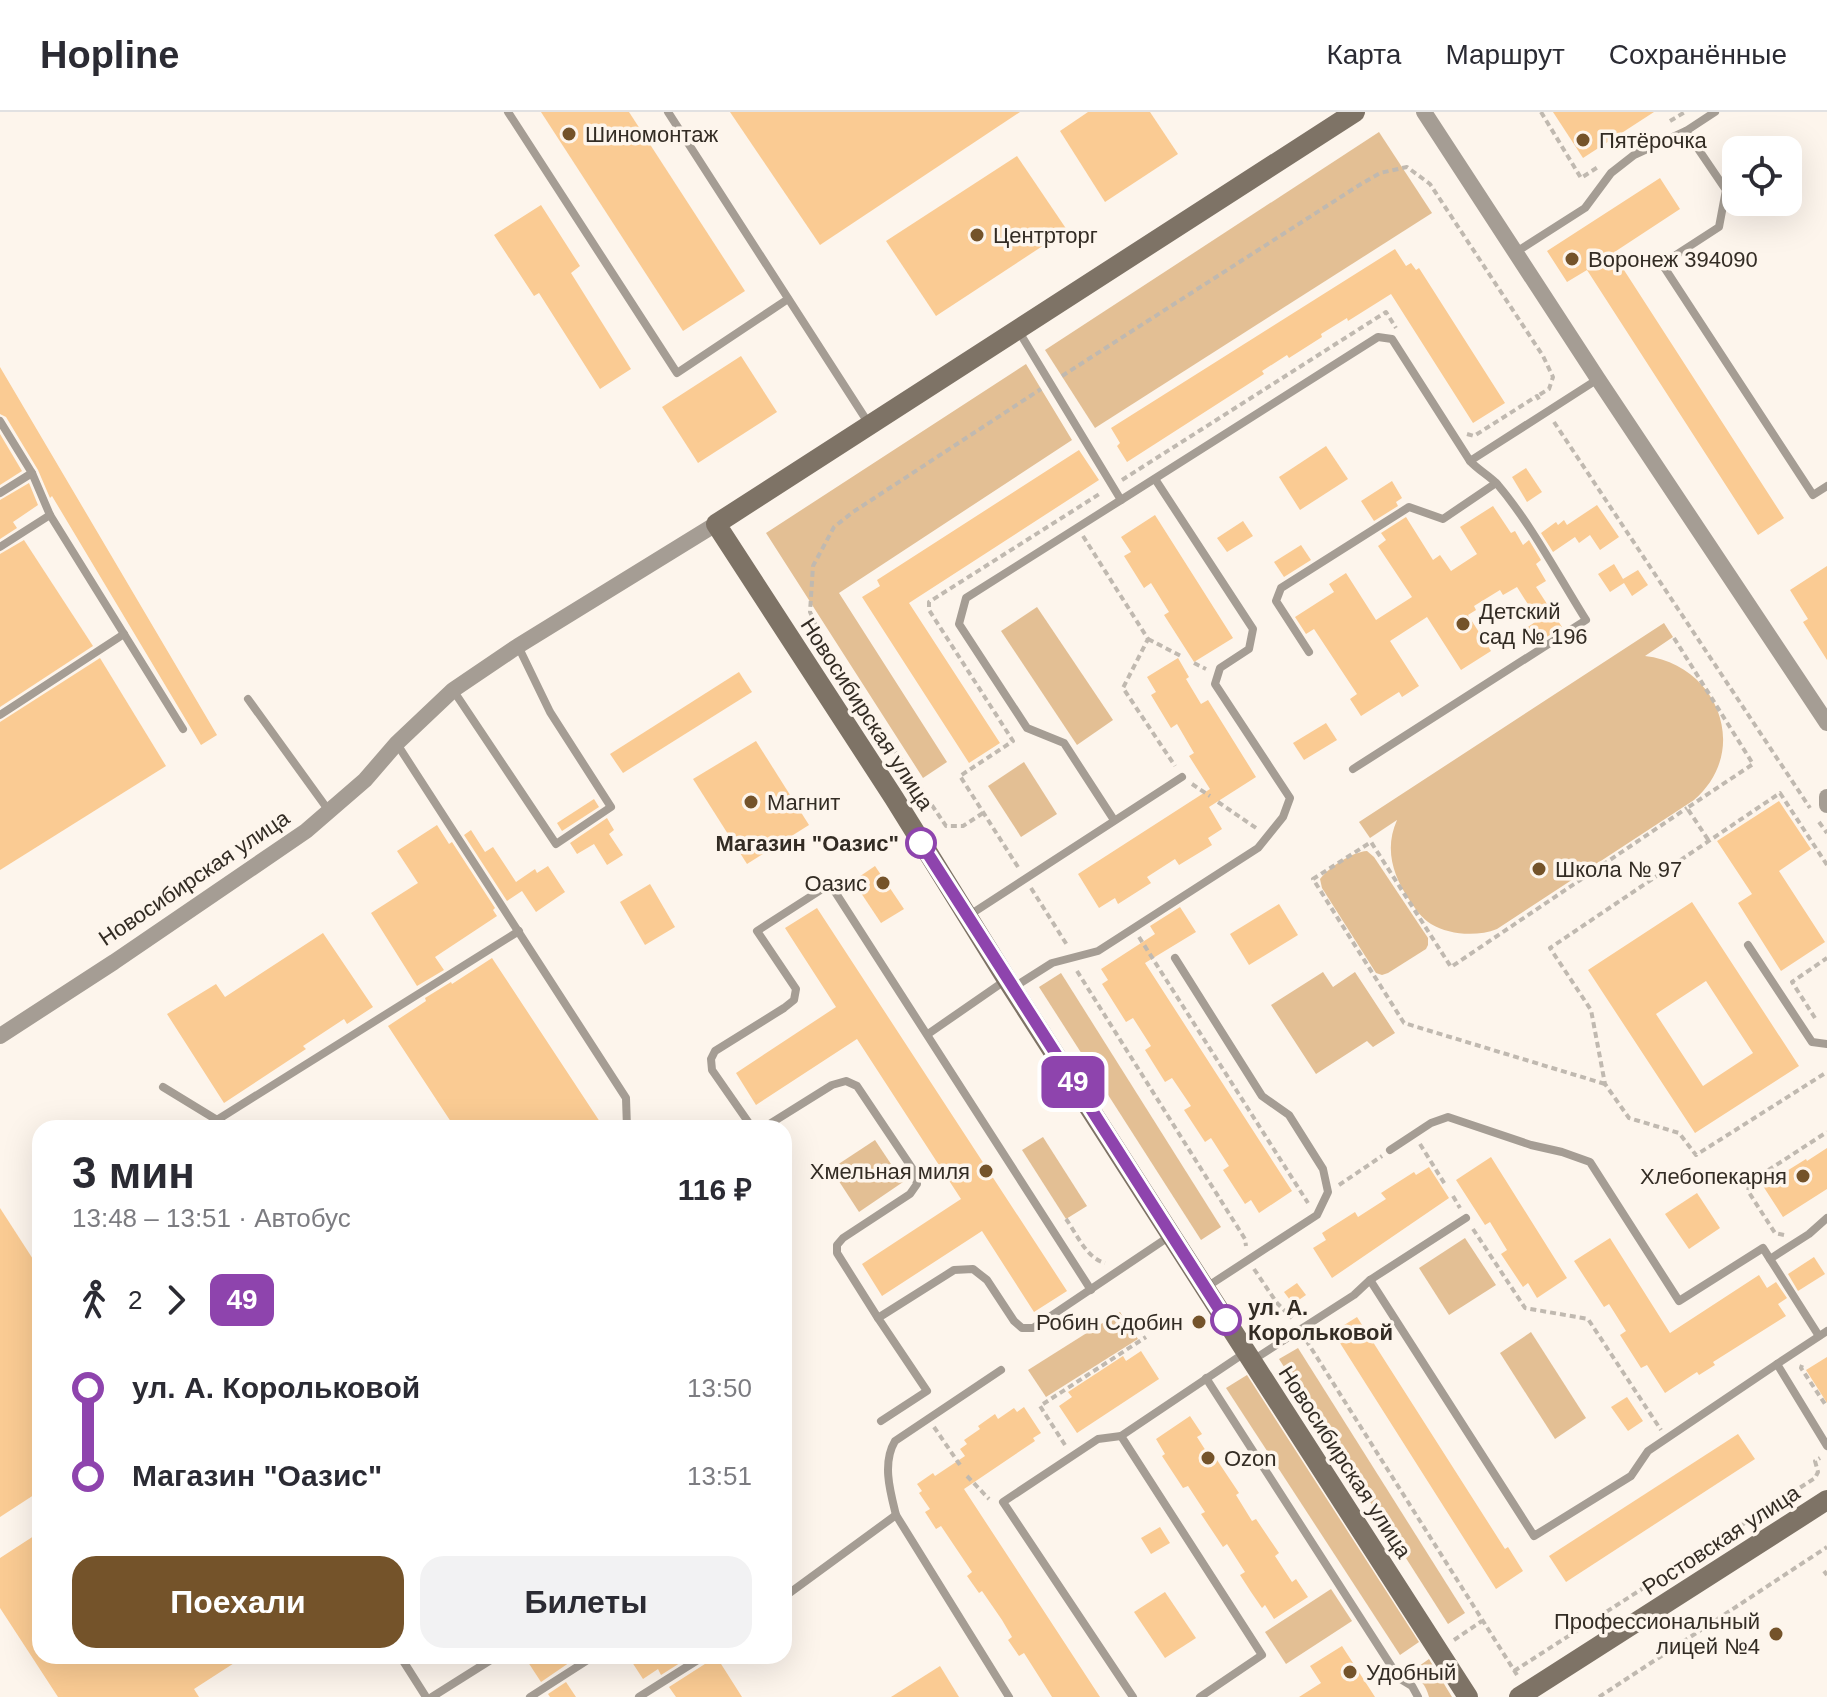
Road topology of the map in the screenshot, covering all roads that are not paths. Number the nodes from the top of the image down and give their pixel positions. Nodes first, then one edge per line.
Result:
1 (508, 112) edge
2 (668, 112) edge
3 (1355, 112) edge
4 (1424, 112) edge
5 (1715, 112) edge
6 (1686, 131) junction
7 (1516, 252) junction
8 (788, 299) junction
9 (1018, 330) junction
10 (1598, 379) junction
11 (0, 421) edge
12 (869, 426) junction
13 (1470, 461) junction
14 (32, 473) junction
15 (1155, 479) junction
16 (1496, 483) junction
17 (1827, 486) edge
18 (0, 493) edge
19 (1121, 500) junction
20 (50, 515) junction
21 (716, 524) junction
22 (0, 547) edge
23 (124, 634) junction
24 (518, 646) junction
25 (1309, 652) dead end
26 (453, 690) junction
27 (248, 699) dead end
28 (0, 715) edge
29 (1827, 723) edge
30 (183, 729) dead end
31 (397, 743) junction
32 (1353, 769) dead end
33 (1182, 777) road end
34 (1827, 797) edge
35 (1827, 805) edge
36 (329, 812) junction
37 (1114, 820) junction
38 (967, 916) junction
39 (519, 931) junction
40 (1748, 945) dead end
41 (1175, 958) dead end
42 (1010, 984) junction
43 (928, 1034) junction
44 (0, 1036) edge
45 (1827, 1044) edge
46 (163, 1087) dead end
47 (627, 1120) edge
48 (747, 1120) edge
49 (774, 1120) edge
50 (1390, 1150) road end
51 (1466, 1218) road end
52 (1827, 1218) edge
53 (1171, 1236) junction
54 (1770, 1259) junction
55 (1370, 1280) junction
56 (1205, 1288) junction
57 (1091, 1290) junction
58 (878, 1318) junction
59 (1823, 1333) edge
60 (1249, 1357) junction
61 (1777, 1364) junction
62 (1001, 1370) dead end
63 (1206, 1378) junction
64 (881, 1421) dead end
65 (1121, 1436) junction
66 (1827, 1449) edge
67 (1827, 1500) edge
68 (896, 1515) junction
69 (792, 1591) edge
70 (406, 1664) edge
71 (484, 1664) edge
72 (582, 1664) edge
73 (691, 1664) edge
74 (1523, 1694) edge
75 (429, 1697) edge
76 (530, 1697) edge
77 (639, 1697) edge
78 (1009, 1697) edge
79 (1133, 1697) edge
80 (1200, 1697) edge
81 (1418, 1697) edge
82 (1468, 1697) edge

1 - 8 lane
2 - 8 lane
3 - 9 street, Новосибирская улица
4 - 7 street
5 - 6 lane
6 - 7 lane
6 - 17 lane
7 - 10 street
8 - 12 lane
9 - 12 street, Новосибирская улица
9 - 19 lane
10 - 13 lane
10 - 29 street
11 - 14 lane
12 - 21 street, Новосибирская улица
13 - 15 lane
13 - 16 lane
14 - 18 lane
14 - 20 lane
15 - 19 lane
15 - 42 lane
16 - 25 lane
16 - 32 lane
19 - 37 lane
20 - 22 lane
20 - 23 lane
21 - 24 street, Новосибирская улица
21 - 38 street, Новосибирская улица
23 - 28 lane
23 - 30 lane
24 - 26 street, Новосибирская улица
24 - 26 lane
26 - 31 street, Новосибирская улица
27 - 36 lane
31 - 36 street, Новосибирская улица
31 - 39 lane
33 - 37 lane
34 - 35 street
36 - 44 street, Новосибирская улица
37 - 38 lane
38 - 42 street, Новосибирская улица
39 - 46 lane
39 - 47 lane
40 - 45 lane
41 - 56 lane
42 - 43 lane
42 - 53 street, Новосибирская улица
43 - 48 lane
43 - 57 lane
49 - 58 lane
50 - 54 lane
51 - 55 lane
52 - 54 lane
53 - 56 street, Новосибирская улица
53 - 57 lane
54 - 59 lane
55 - 60 lane
55 - 61 lane
56 - 60 street, Новосибирская улица
57 - 58 lane
58 - 64 lane
59 - 61 lane
60 - 63 lane
60 - 82 street, Новосибирская улица
61 - 66 lane
62 - 68 lane
63 - 65 lane
63 - 81 lane
65 - 79 lane
65 - 80 lane
67 - 74 street, Ростовская улица
68 - 69 lane
68 - 78 lane
70 - 75 lane
71 - 75 lane
72 - 76 lane
73 - 77 lane

